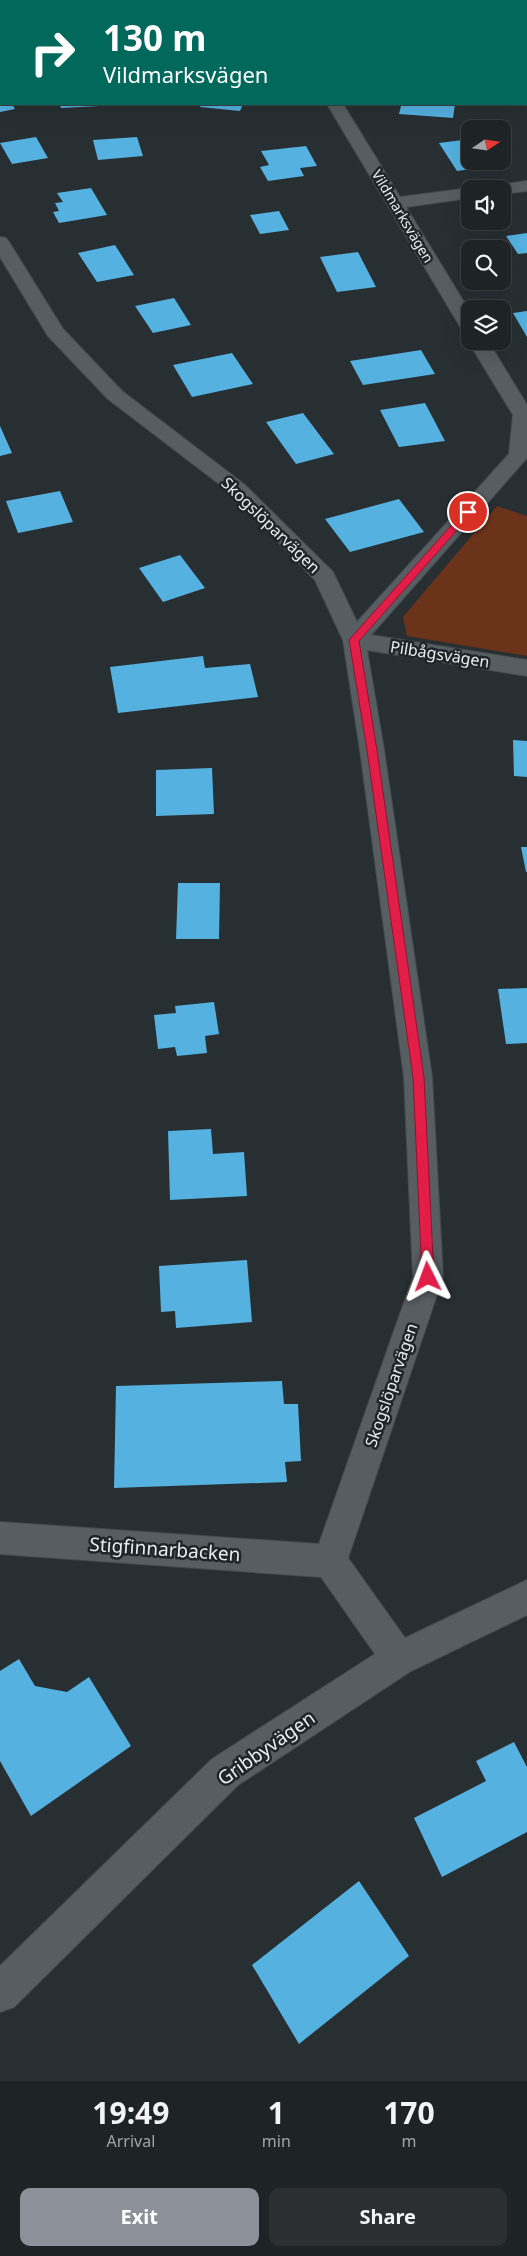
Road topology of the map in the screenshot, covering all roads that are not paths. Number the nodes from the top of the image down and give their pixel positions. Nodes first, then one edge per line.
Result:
1 (336, 105) edge
2 (527, 186) edge
3 (511, 188) edge
4 (461, 194) edge
5 (395, 203) junction
6 (0, 242) edge
7 (461, 313) edge
8 (483, 350) edge
9 (504, 385) junction
10 (527, 389) edge
11 (354, 640) junction
12 (527, 668) edge
13 (0, 1538) edge
14 (330, 1561) junction
15 (527, 1597) edge
16 (399, 1659) junction
17 (0, 1993) edge

1 - 5 street, Vildmarksvägen
2 - 3 street
4 - 5 street
5 - 7 street, Vildmarksvägen
6 - 11 street, Skogslöparvägen
8 - 9 street
9 - 10 street
9 - 11 street
11 - 12 street, Pilbågsvägen
11 - 14 street, Skogslöparvägen
13 - 14 street, Stigfinnarbacken
14 - 16 street
15 - 16 street, Gribbyvägen
16 - 17 street, Gribbyvägen

